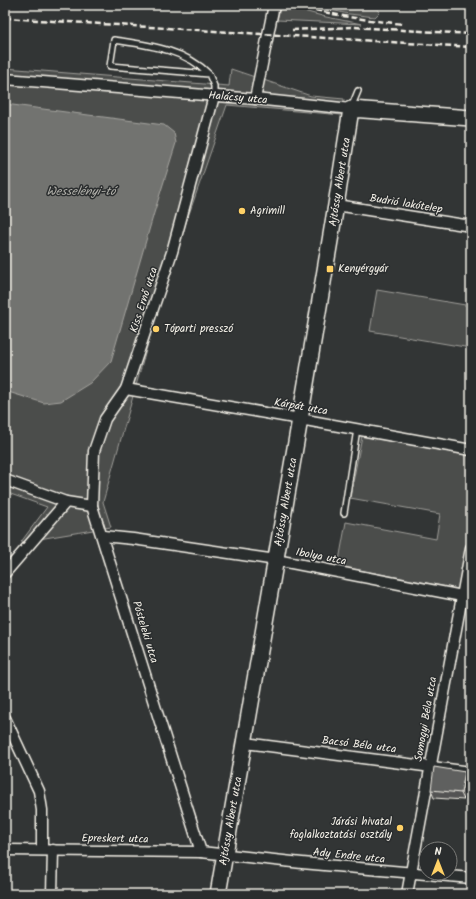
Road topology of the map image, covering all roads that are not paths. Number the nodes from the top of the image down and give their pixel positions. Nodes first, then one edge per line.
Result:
1 (274, 5) edge
2 (209, 74) junction
3 (5, 79) edge
4 (358, 91) dead end
5 (214, 96) junction
6 (255, 99) junction
7 (351, 108) junction
8 (471, 118) edge
9 (336, 205) junction
10 (471, 226) edge
11 (126, 389) junction
12 (300, 419) junction
13 (358, 429) junction
14 (471, 450) edge
15 (5, 480) edge
16 (66, 502) junction
17 (92, 506) junction
18 (344, 513) dead end
19 (103, 536) junction
20 (471, 548) edge
21 (276, 560) junction
22 (5, 573) edge
23 (462, 596) junction
24 (5, 718) edge
25 (245, 743) junction
26 (430, 766) junction
27 (471, 772) edge
28 (5, 850) edge
29 (42, 850) junction
30 (53, 850) junction
31 (201, 852) junction
32 (225, 855) junction
33 (411, 874) junction
34 (471, 878) edge
35 (52, 894) edge
36 (218, 894) edge
37 (407, 894) edge

1 - 6 street
2 - 2 lane
2 - 5 lane
3 - 5 street, Halácsy utca
4 - 7 lane
5 - 6 street, Halácsy utca
5 - 11 street, Kiss Ernő utca
6 - 7 street, Halácsy utca
7 - 8 main road, Halácsy utca
7 - 9 main road, Ajtóssy Albert utca
9 - 10 street, Budrió lakótelep
9 - 12 main road, Ajtóssy Albert utca
11 - 12 street, Kárpát utca
11 - 17 street, Kiss Ernő utca
12 - 13 street, Kárpát utca
12 - 21 main road, Ajtóssy Albert utca
13 - 14 street, Kárpát utca
13 - 18 lane
15 - 16 street
16 - 17 street
16 - 22 street
17 - 19 street, Pósteleki utca
19 - 21 street, Ibolya utca
19 - 31 street, Pósteleki utca
20 - 23 street, Somogyi Béla utca
21 - 23 street, Ibolya utca
21 - 25 main road, Ajtóssy Albert utca
23 - 26 street, Somogyi Béla utca
24 - 29 street
25 - 26 street, Bacsó Béla utca
25 - 32 main road, Ajtóssy Albert utca
26 - 27 street, Bacsó Béla utca
26 - 33 street, Somogyi Béla utca
28 - 29 street, Epreskert utca
29 - 30 street, Epreskert utca
30 - 31 street, Epreskert utca
30 - 35 street
31 - 32 street, Epreskert utca
32 - 33 street, Ady Endre utca
32 - 36 main road, Ajtóssy Albert utca
33 - 34 street, Ady Endre utca
33 - 37 street, Somogyi Béla utca

